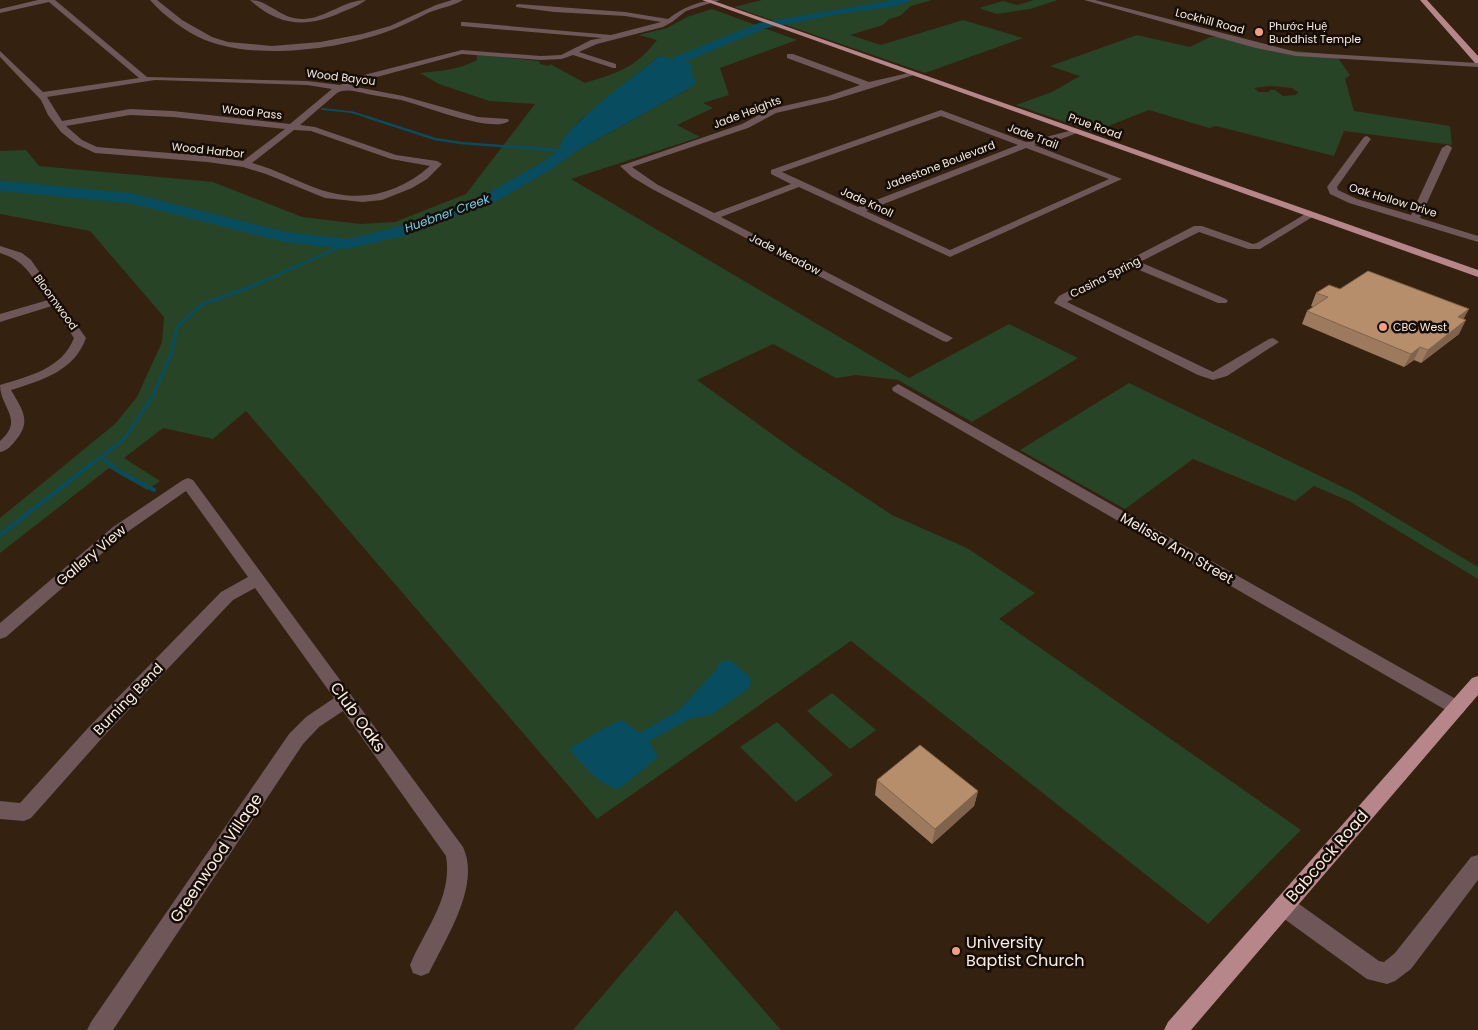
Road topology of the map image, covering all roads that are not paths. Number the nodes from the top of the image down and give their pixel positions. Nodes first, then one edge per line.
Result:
1 (49, 0) edge
2 (153, 0) edge
3 (253, 0) edge
4 (363, 0) edge
5 (460, 0) edge
6 (1087, 0) edge
7 (1423, 0) edge
8 (711, 1) edge
9 (697, 3) edge
10 (518, 6) dead end
11 (0, 11) edge
12 (670, 21) junction
13 (464, 24) dead end
14 (612, 37) junction
15 (575, 52) junction
16 (0, 53) edge
17 (790, 56) dead end
18 (1478, 60) edge
19 (1478, 64) edge
20 (613, 66) dead end
21 (909, 72) junction
22 (888, 76) junction
23 (145, 79) junction
24 (897, 79) junction
25 (878, 83) junction
26 (868, 85) junction
27 (340, 87) junction
28 (43, 97) junction
29 (505, 120) dead end
30 (60, 124) junction
31 (1062, 126) junction
32 (292, 127) junction
33 (1074, 131) junction
34 (1046, 133) junction
35 (1057, 137) junction
36 (1366, 139) dead end
37 (1029, 143) junction
38 (1447, 148) dead end
39 (245, 164) junction
40 (437, 164) joint
41 (625, 166) joint
42 (774, 172) joint
43 (799, 184) junction
44 (857, 211) junction
45 (1310, 214) junction
46 (713, 217) junction
47 (1414, 220) junction
48 (1478, 239) edge
49 (1, 250) edge
50 (950, 254) joint
51 (1133, 263) junction
52 (1478, 274) edge
53 (56, 301) junction
54 (1222, 301) dead end
55 (0, 318) edge
56 (947, 338) dead end
57 (1273, 342) dead end
58 (898, 388) dead end
59 (2, 389) edge
60 (0, 448) edge
61 (188, 483) joint
62 (258, 579) junction
63 (0, 633) edge
64 (1478, 682) edge
65 (346, 700) junction
66 (1456, 708) junction
67 (0, 810) edge
68 (1478, 864) edge
69 (1284, 906) junction
70 (421, 965) dead end
71 (99, 1030) edge
72 (1176, 1030) edge

1 - 11 street
1 - 23 street
2 - 5 street
3 - 4 street
6 - 19 street, Lockhill Road
7 - 18 main road
8 - 9 street
8 - 21 main road, Prue Road
9 - 12 street
10 - 12 street
12 - 14 street
13 - 14 street
14 - 15 street
15 - 20 street
15 - 27 street
16 - 28 street, Wood Harbor
17 - 26 street
21 - 22 street, Jade Heights
21 - 24 street, Jade Heights
21 - 31 main road, Prue Road
22 - 24 street
22 - 25 street, Jade Heights
23 - 27 street, Wood Bayou
23 - 28 street, Wood Bayou
24 - 25 street, Jade Heights
25 - 26 street, Jade Heights
26 - 41 street, Jade Heights
27 - 29 street, Wood Bayou
27 - 32 street
28 - 30 street, Wood Harbor
30 - 32 street, Wood Pass
30 - 39 street, Wood Harbor
31 - 33 main road, Prue Road
31 - 34 street, Jadestone Boulevard
32 - 39 street
32 - 40 street, Wood Pass
33 - 35 street, Jadestone Boulevard
33 - 45 main road, Prue Road
34 - 35 street
34 - 37 street, Jadestone Boulevard
35 - 37 street, Jadestone Boulevard
36 - 47 street, Oak Hollow Drive
37 - 42 street, Jade Trail
37 - 44 street, Jadestone Boulevard
37 - 50 street, Jade Trail
38 - 47 street
39 - 40 street, Wood Harbor
41 - 46 street, Jade Meadow
42 - 43 street, Jade Knoll
43 - 44 street, Jade Knoll
43 - 46 street
44 - 50 street, Jade Knoll
45 - 51 street, Casina Spring
45 - 52 main road, Prue Road
46 - 56 street, Jade Meadow
47 - 48 street, Oak Hollow Drive
49 - 53 street, Bloomwood
51 - 54 street
51 - 57 street, Casina Spring
53 - 55 street
53 - 59 street, Bloomwood
58 - 66 street, Melissa Ann Street
59 - 60 street
61 - 62 street, Club Oaks
61 - 63 street, Gallery View
62 - 65 street, Club Oaks
62 - 67 street, Burning Bend
64 - 66 main road, Babcock Road
65 - 70 street, Club Oaks
65 - 71 street, Greenwood Village
66 - 69 main road, Babcock Road
68 - 69 street
69 - 72 main road, Babcock Road

